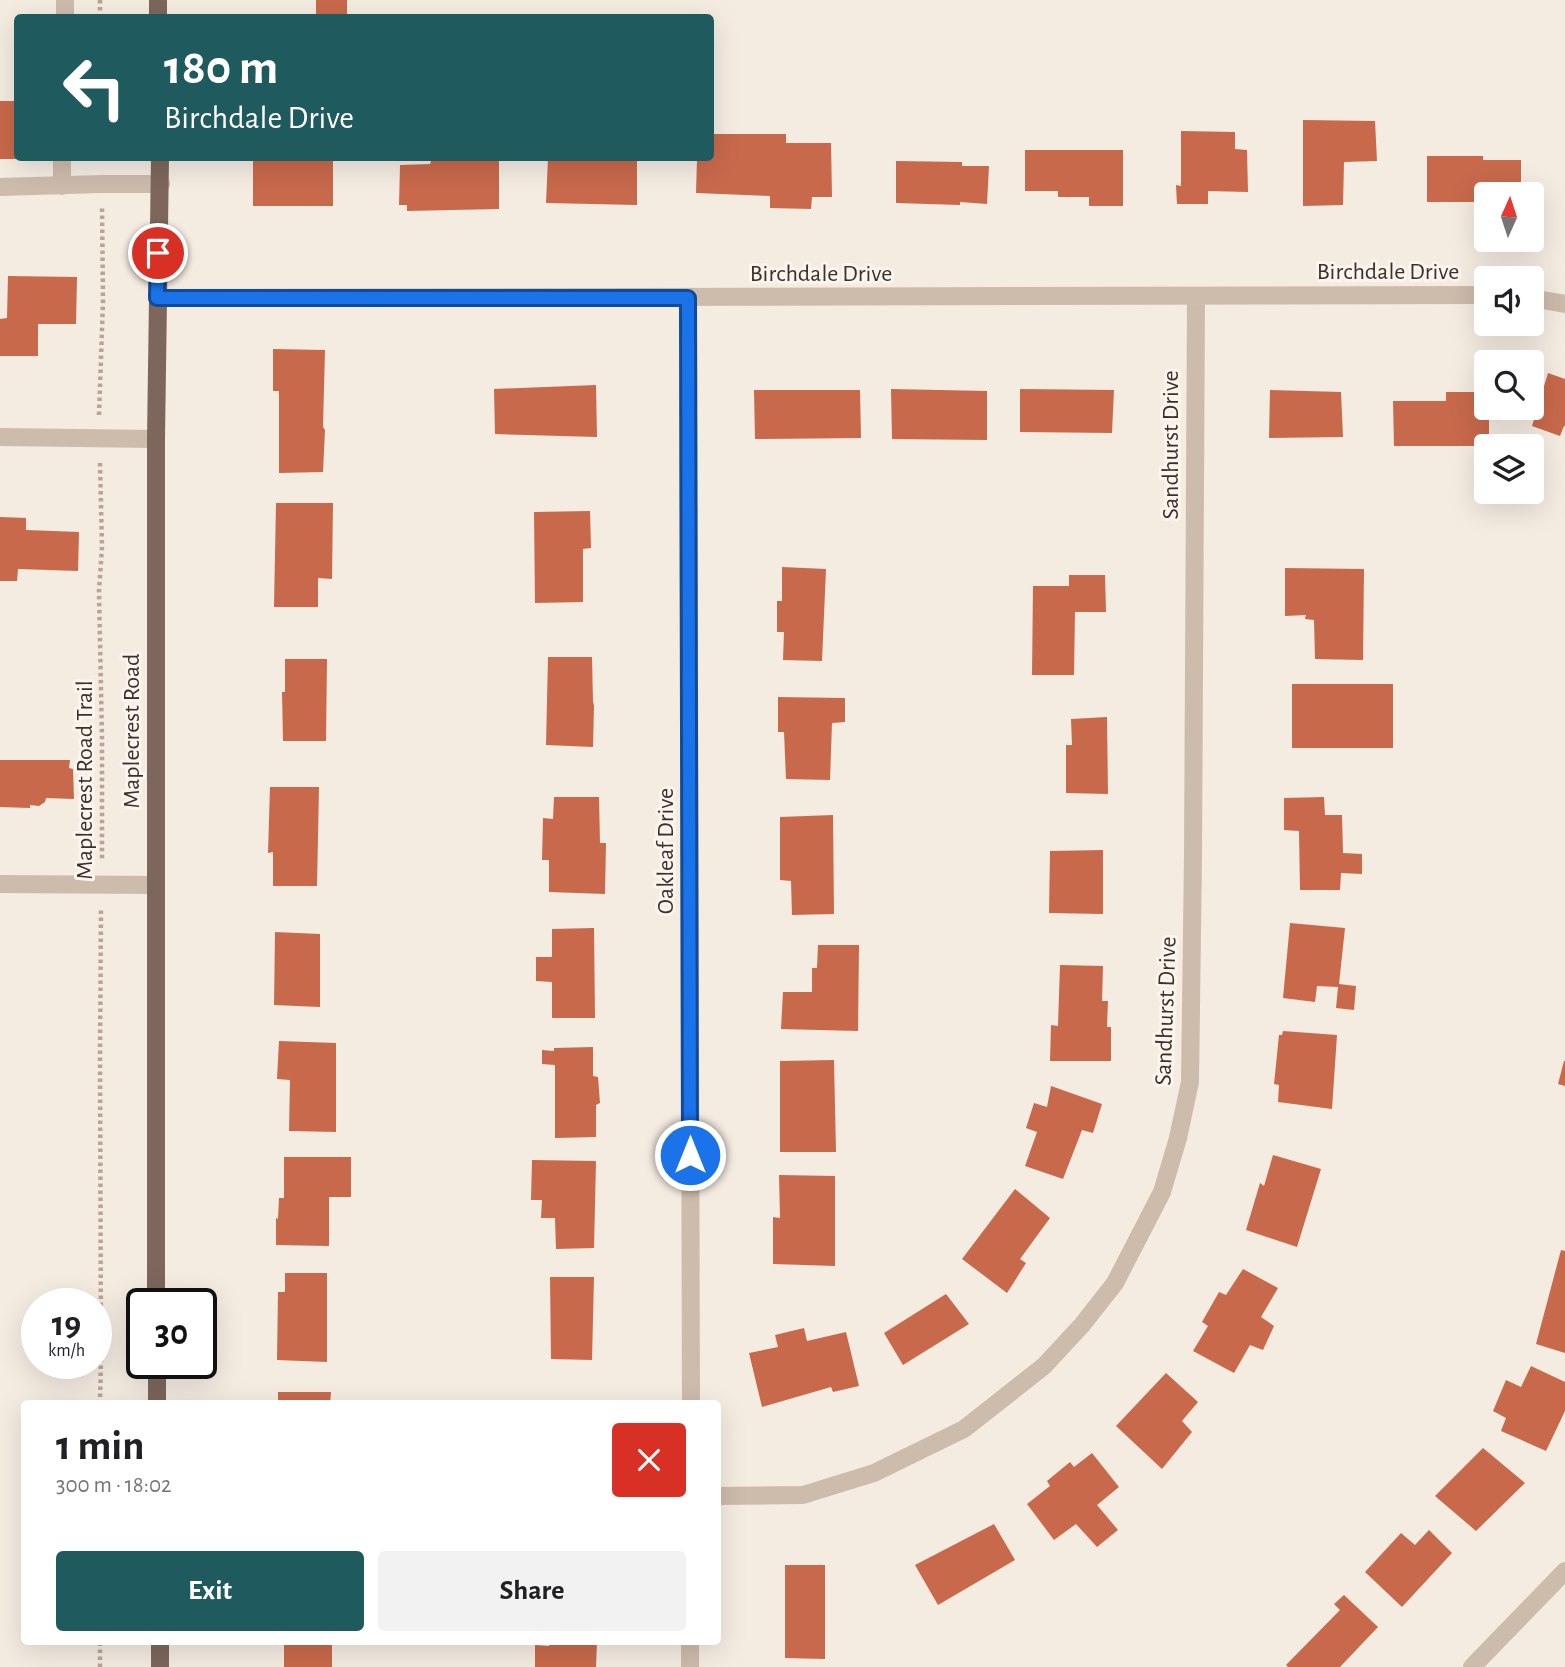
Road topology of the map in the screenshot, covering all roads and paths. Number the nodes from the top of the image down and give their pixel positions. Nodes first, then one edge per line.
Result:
1 (62, 161) edge
2 (160, 161) edge
3 (102, 184) junction
4 (161, 184) junction
5 (62, 186) junction
6 (0, 187) edge
7 (1474, 295) edge
8 (1196, 297) junction
9 (157, 298) junction
10 (688, 298) junction
11 (1544, 300) edge
12 (1565, 304) edge
13 (0, 437) edge
14 (99, 438) junction
15 (156, 439) junction
16 (0, 884) edge
17 (102, 884) junction
18 (156, 885) junction
19 (156, 1288) edge
20 (157, 1379) edge
21 (100, 1400) edge
22 (157, 1400) edge
23 (691, 1400) edge
24 (721, 1496) edge
25 (1565, 1571) edge
26 (100, 1645) edge
27 (160, 1645) edge
28 (691, 1645) edge
29 (100, 1667) edge
30 (160, 1667) edge
31 (690, 1667) edge
32 (1472, 1667) edge

1 - 5 street
2 - 4 main road, Maplecrest Road
3 - 4 street
3 - 5 street
3 - 14 path, Maplecrest Road Trail
4 - 9 main road, Maplecrest Road
5 - 6 street
7 - 8 street, Birchdale Drive
8 - 10 street, Birchdale Drive
8 - 24 street, Sandhurst Drive
9 - 10 street, Birchdale Drive
9 - 15 main road, Maplecrest Road
10 - 23 street, Oakleaf Drive
11 - 12 street
13 - 14 street
14 - 15 street
14 - 17 path, Maplecrest Road Trail
15 - 18 main road, Maplecrest Road
16 - 17 street
17 - 18 street
17 - 21 path, Maplecrest Road Trail
18 - 19 main road, Maplecrest Road
20 - 22 main road
25 - 32 street
26 - 29 path
27 - 30 main road
28 - 31 street

